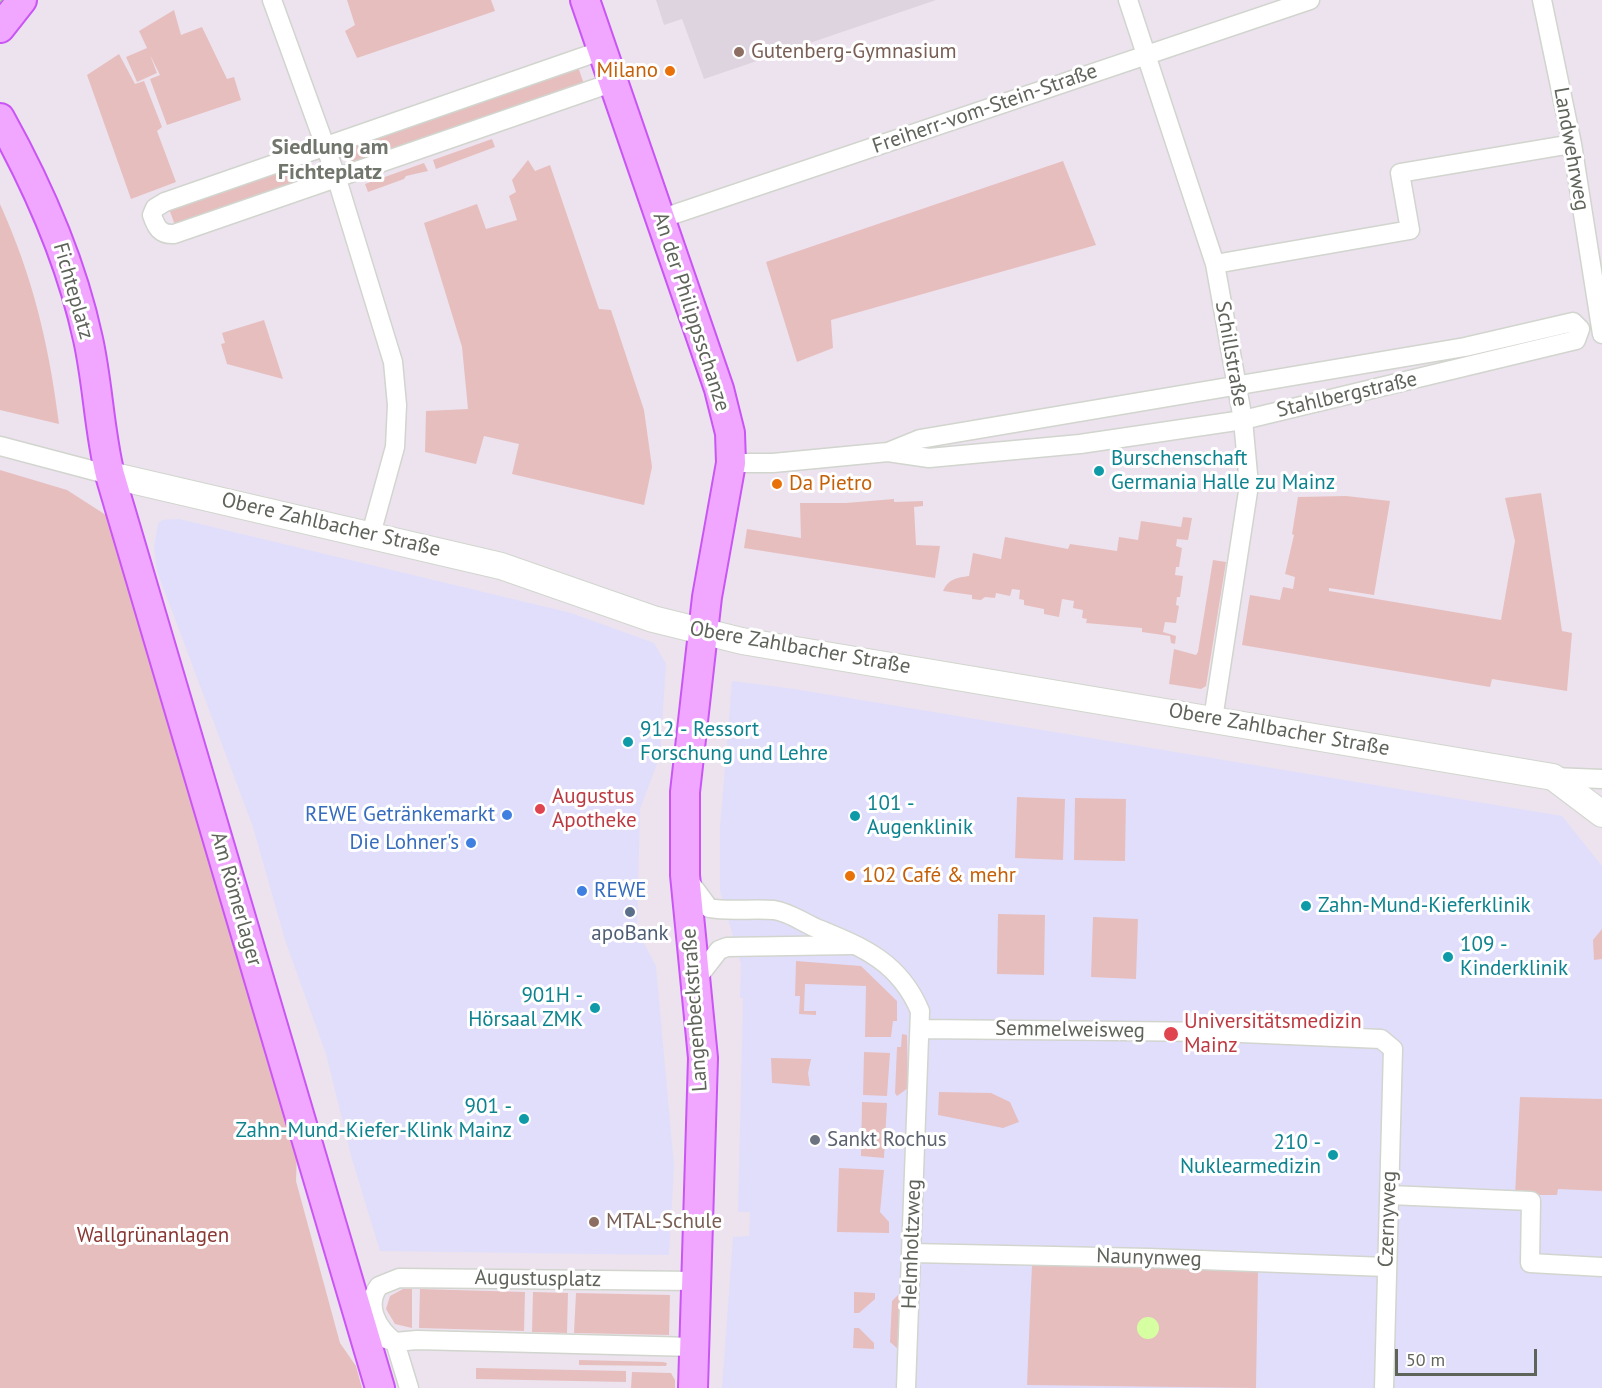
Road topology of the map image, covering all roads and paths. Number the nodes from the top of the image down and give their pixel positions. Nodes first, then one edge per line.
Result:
1 (22, 0) edge
2 (272, 0) edge
3 (585, 0) edge
4 (1128, 0) edge
5 (1310, 0) edge
6 (1542, 0) edge
7 (0, 27) edge
8 (603, 50) junction
9 (1146, 54) junction
10 (614, 82) junction
11 (0, 118) edge
12 (1572, 144) junction
13 (324, 145) junction
14 (336, 176) junction
15 (660, 219) junction
16 (1215, 264) junction
17 (1601, 320) edge
18 (1580, 329) junction
19 (1238, 387) junction
20 (1243, 420) junction
21 (0, 446) edge
22 (888, 452) junction
23 (731, 463) junction
24 (110, 475) junction
25 (371, 534) junction
26 (704, 632) junction
27 (1213, 719) junction
28 (1553, 777) junction
29 (1602, 779) edge
30 (1602, 814) edge
31 (685, 874) junction
32 (860, 945) junction
33 (695, 981) junction
34 (922, 1029) junction
35 (1393, 1049) joint
36 (1389, 1195) junction
37 (911, 1253) junction
38 (1386, 1267) junction
39 (1602, 1267) edge
40 (698, 1281) junction
41 (379, 1286) junction
42 (360, 1316) junction
43 (395, 1342) junction
44 (694, 1347) junction
45 (380, 1388) edge
46 (410, 1388) edge
47 (693, 1388) edge
48 (906, 1388) edge
49 (1384, 1388) edge

1 - 7 main road
2 - 13 street
3 - 8 main road, An der Philippsschanze
4 - 9 street, Schillstraße
5 - 9 street, Freiherr-vom-Stein-Straße
6 - 12 street, Landwehrweg
8 - 10 main road, An der Philippsschanze
8 - 13 street
9 - 15 street, Freiherr-vom-Stein-Straße
9 - 16 street, Schillstraße
10 - 14 street
10 - 15 main road, An der Philippsschanze
11 - 24 main road, Fichteplatz
12 - 16 street
12 - 17 street, Landwehrweg
13 - 14 street
13 - 14 street
14 - 25 street
15 - 23 main road, An der Philippsschanze
16 - 19 street, Schillstraße
17 - 18 street, Stahlbergstraße
18 - 19 street, Stahlbergstraße
18 - 20 street, Stahlbergstraße
19 - 20 street, Schillstraße
19 - 22 street, Stahlbergstraße
20 - 22 street, Stahlbergstraße
20 - 27 street, Schillstraße
21 - 24 street, Obere Zahlbacher Straße
22 - 23 street, Stahlbergstraße
23 - 26 main road, An der Philippsschanze
24 - 25 street, Obere Zahlbacher Straße
24 - 42 main road, Am Römerlager
25 - 26 street, Obere Zahlbacher Straße
26 - 27 street, Obere Zahlbacher Straße
26 - 31 main road, Langenbeckstraße
27 - 28 street, Obere Zahlbacher Straße
28 - 29 street
28 - 30 street, Obere Zahlbacher Straße
31 - 32 street, Helmholtzweg
31 - 33 main road, Langenbeckstraße
32 - 33 street
32 - 34 street, Helmholtzweg
33 - 40 main road, Langenbeckstraße
34 - 35 street, Semmelweisweg
34 - 37 street, Helmholtzweg
35 - 36 street, Czernyweg
36 - 38 street, Czernyweg
36 - 39 street
37 - 38 street, Naunynweg
37 - 48 street, Helmholtzweg
38 - 49 street, Czernyweg
40 - 41 street, Augustusplatz
40 - 44 main road, Langenbeckstraße
41 - 42 street
41 - 43 street
42 - 43 street
42 - 45 main road, Am Römerlager
43 - 44 street
43 - 46 street
44 - 47 main road, Langenbeckstraße

